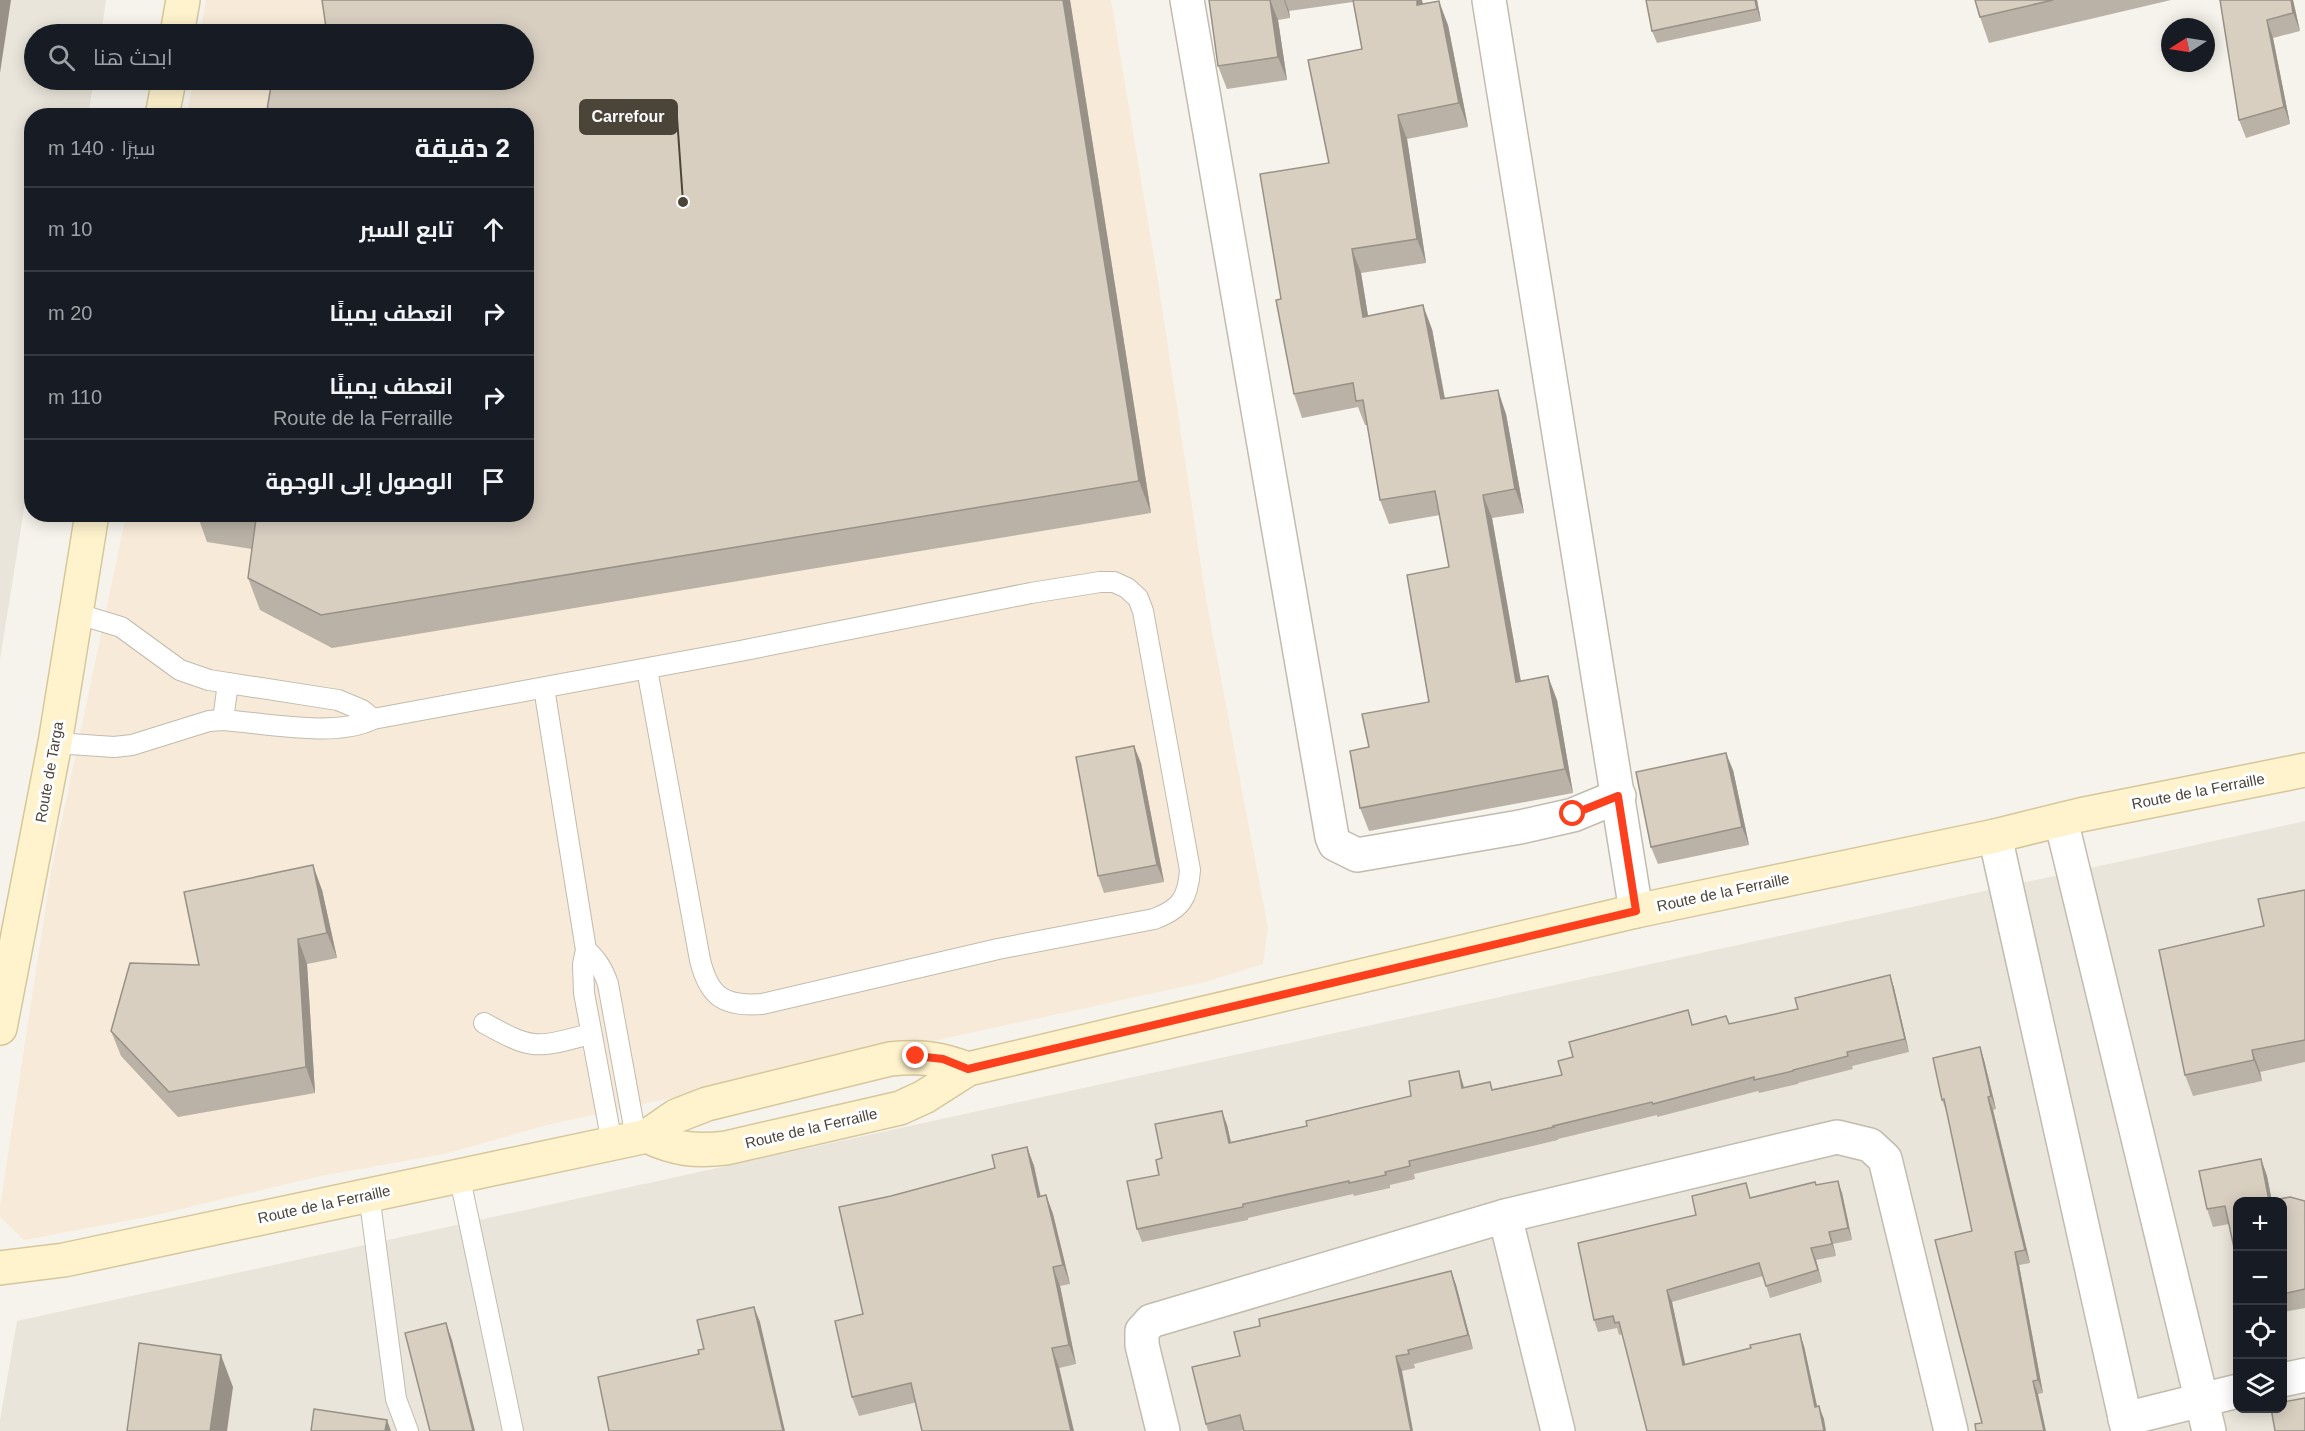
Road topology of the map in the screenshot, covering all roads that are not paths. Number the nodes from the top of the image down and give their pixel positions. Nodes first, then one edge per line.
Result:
1 (183, 0) edge
2 (1187, 0) edge
3 (1490, 0) edge
4 (179, 24) edge
5 (167, 90) edge
6 (164, 108) edge
7 (91, 522) edge
8 (75, 613) junction
9 (647, 669) junction
10 (228, 683) junction
11 (544, 688) junction
12 (305, 695) junction
13 (373, 719) junction
14 (223, 720) junction
15 (302, 727) junction
16 (55, 743) junction
17 (2305, 770) edge
18 (1618, 796) junction
19 (2061, 820) junction
20 (1995, 836) junction
21 (1636, 911) junction
22 (586, 950) junction
23 (484, 1023) dead end
24 (0, 1028) edge
25 (590, 1034) junction
26 (968, 1069) junction
27 (632, 1139) junction
28 (459, 1174) junction
29 (369, 1194) junction
30 (1505, 1216) junction
31 (0, 1268) edge
32 (2305, 1375) edge
33 (2287, 1379) edge
34 (2233, 1392) edge
35 (2201, 1400) junction
36 (2127, 1425) edge
37 (408, 1431) edge
38 (513, 1431) edge
39 (1163, 1431) edge
40 (1558, 1431) edge
41 (1951, 1431) edge
42 (2209, 1431) edge

1 - 4 street
2 - 18 street
3 - 18 street
5 - 6 street
7 - 8 street, Route de Targa
8 - 10 lane
8 - 16 street, Route de Targa
9 - 9 lane
9 - 11 lane
10 - 12 lane
10 - 14 lane
11 - 13 lane
11 - 22 lane
12 - 13 lane
12 - 15 lane
13 - 15 lane
14 - 15 lane
14 - 16 lane
16 - 24 street, Route de Targa
17 - 19 street, Route de la Ferraille
18 - 21 street
19 - 20 street, Route de la Ferraille
19 - 35 street
20 - 21 street, Route de la Ferraille
20 - 36 street
21 - 26 street, Route de la Ferraille
22 - 25 lane
22 - 27 lane
23 - 25 lane
25 - 27 lane
26 - 27 street, Route de la Ferraille
26 - 27 street, Route de la Ferraille
27 - 28 street, Route de la Ferraille
28 - 29 street, Route de la Ferraille
28 - 38 lane
29 - 31 street, Route de la Ferraille
29 - 37 lane
30 - 39 street
30 - 40 street
30 - 41 street
32 - 33 street
34 - 35 street
35 - 36 street
35 - 42 street

